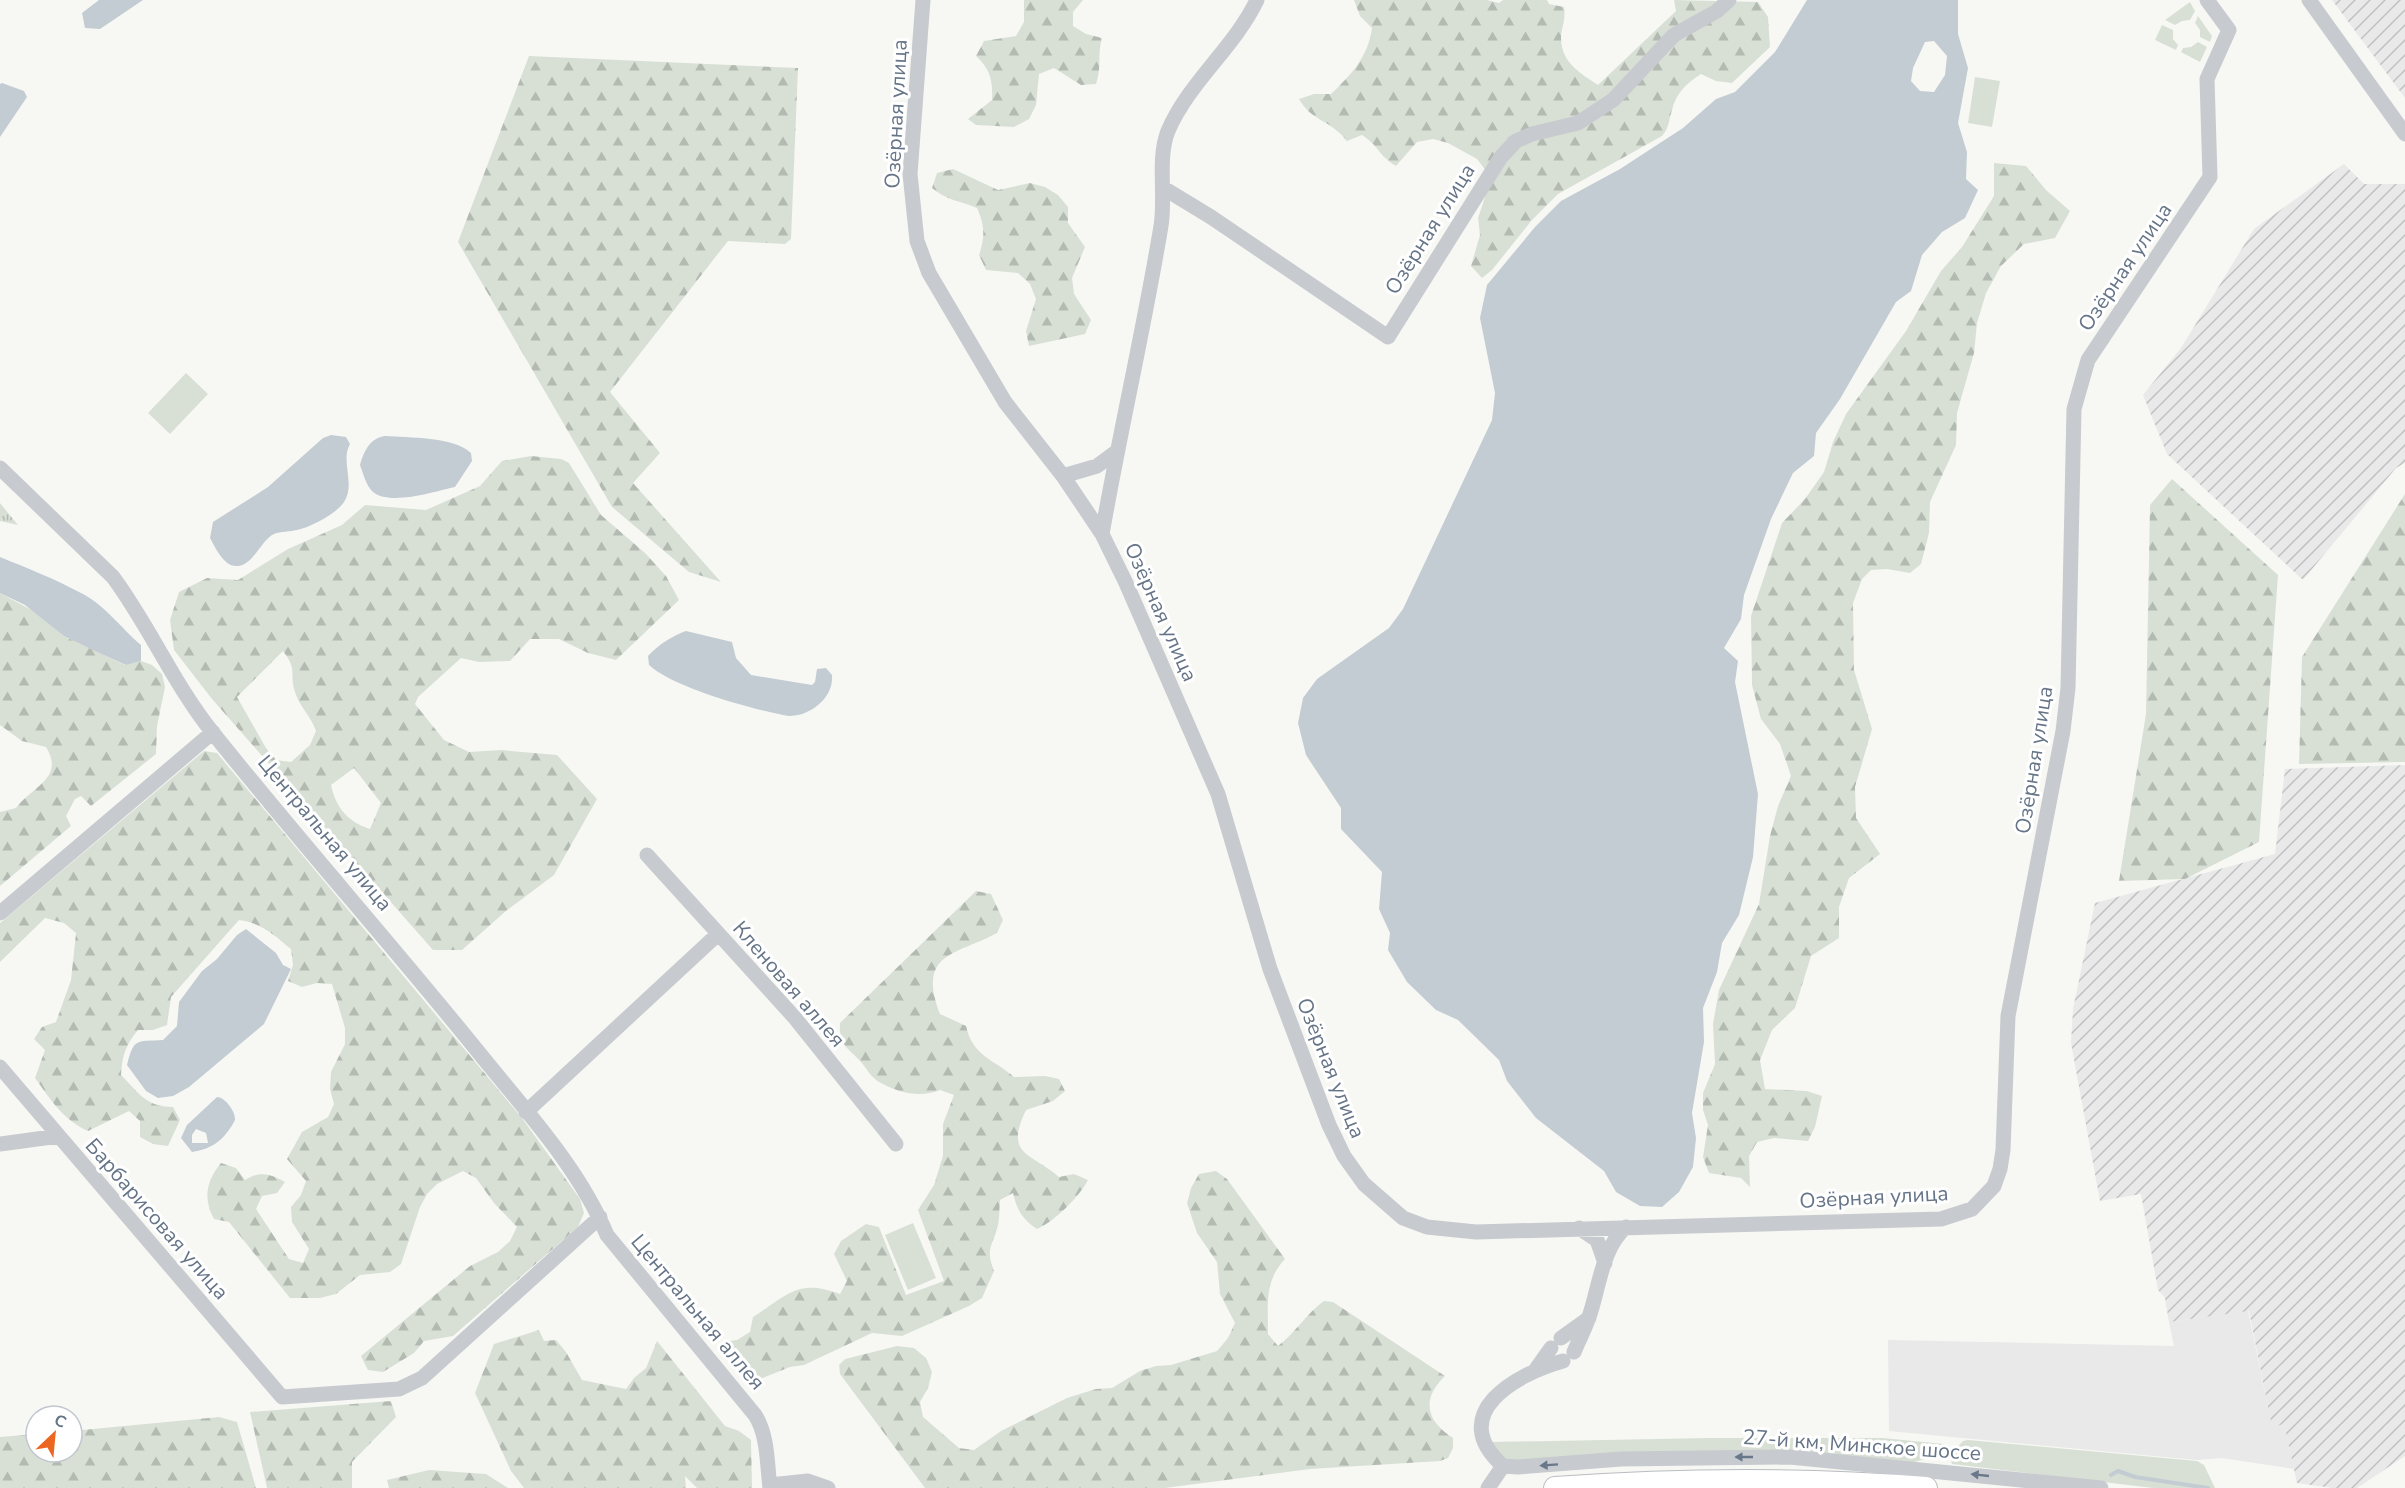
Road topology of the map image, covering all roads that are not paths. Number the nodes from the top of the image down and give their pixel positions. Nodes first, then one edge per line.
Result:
1 (923, 0) edge
2 (1257, 0) edge
3 (1729, 0) edge
4 (2207, 0) edge
5 (2309, 0) edge
6 (2405, 134) edge
7 (1165, 189) junction
8 (1116, 452) junction
9 (0, 468) edge
10 (1063, 476) junction
11 (1102, 534) junction
12 (213, 732) junction
13 (647, 855) dead end
14 (0, 913) edge
15 (718, 934) junction
16 (0, 1067) edge
17 (526, 1112) junction
18 (59, 1136) junction
19 (0, 1144) edge
20 (896, 1144) dead end
21 (600, 1217) junction
22 (1626, 1227) junction
23 (1579, 1228) junction
24 (607, 1236) joint
25 (1605, 1263) junction
26 (1589, 1318) junction
27 (1536, 1369) junction
28 (1503, 1466) junction
29 (770, 1486) edge
30 (828, 1488) edge
31 (1488, 1488) edge
32 (1555, 1488) edge
33 (1926, 1488) edge
34 (2101, 1488) edge

1 - 10 street, Озёрная улица
2 - 7 street, Озёрная улица
3 - 7 street, Озёрная улица
4 - 22 street, Озёрная улица
5 - 6 street
7 - 8 street, Озёрная улица
8 - 10 street
8 - 11 street, Озёрная улица
9 - 12 street, Центральная улица
10 - 11 street, Озёрная улица
11 - 23 street, Озёрная улица
12 - 14 street
12 - 17 street, Центральная улица
13 - 15 street, Кленовая аллея
15 - 17 street
15 - 20 street, Кленовая аллея
16 - 18 street, Барбарисовая улица
17 - 21 street, Центральная улица
18 - 19 street
18 - 21 street, Барбарисовая улица
21 - 24 street, Центральная улица
22 - 23 street, Озёрная улица
22 - 25 street
23 - 25 street
24 - 29 street, Центральная аллея
25 - 26 street
26 - 27 street
26 - 27 street
27 - 28 street
28 - 31 street
34 -> 28 street, 27-й км, Минское шоссе
29 - 30 street
32 - 33 highway

